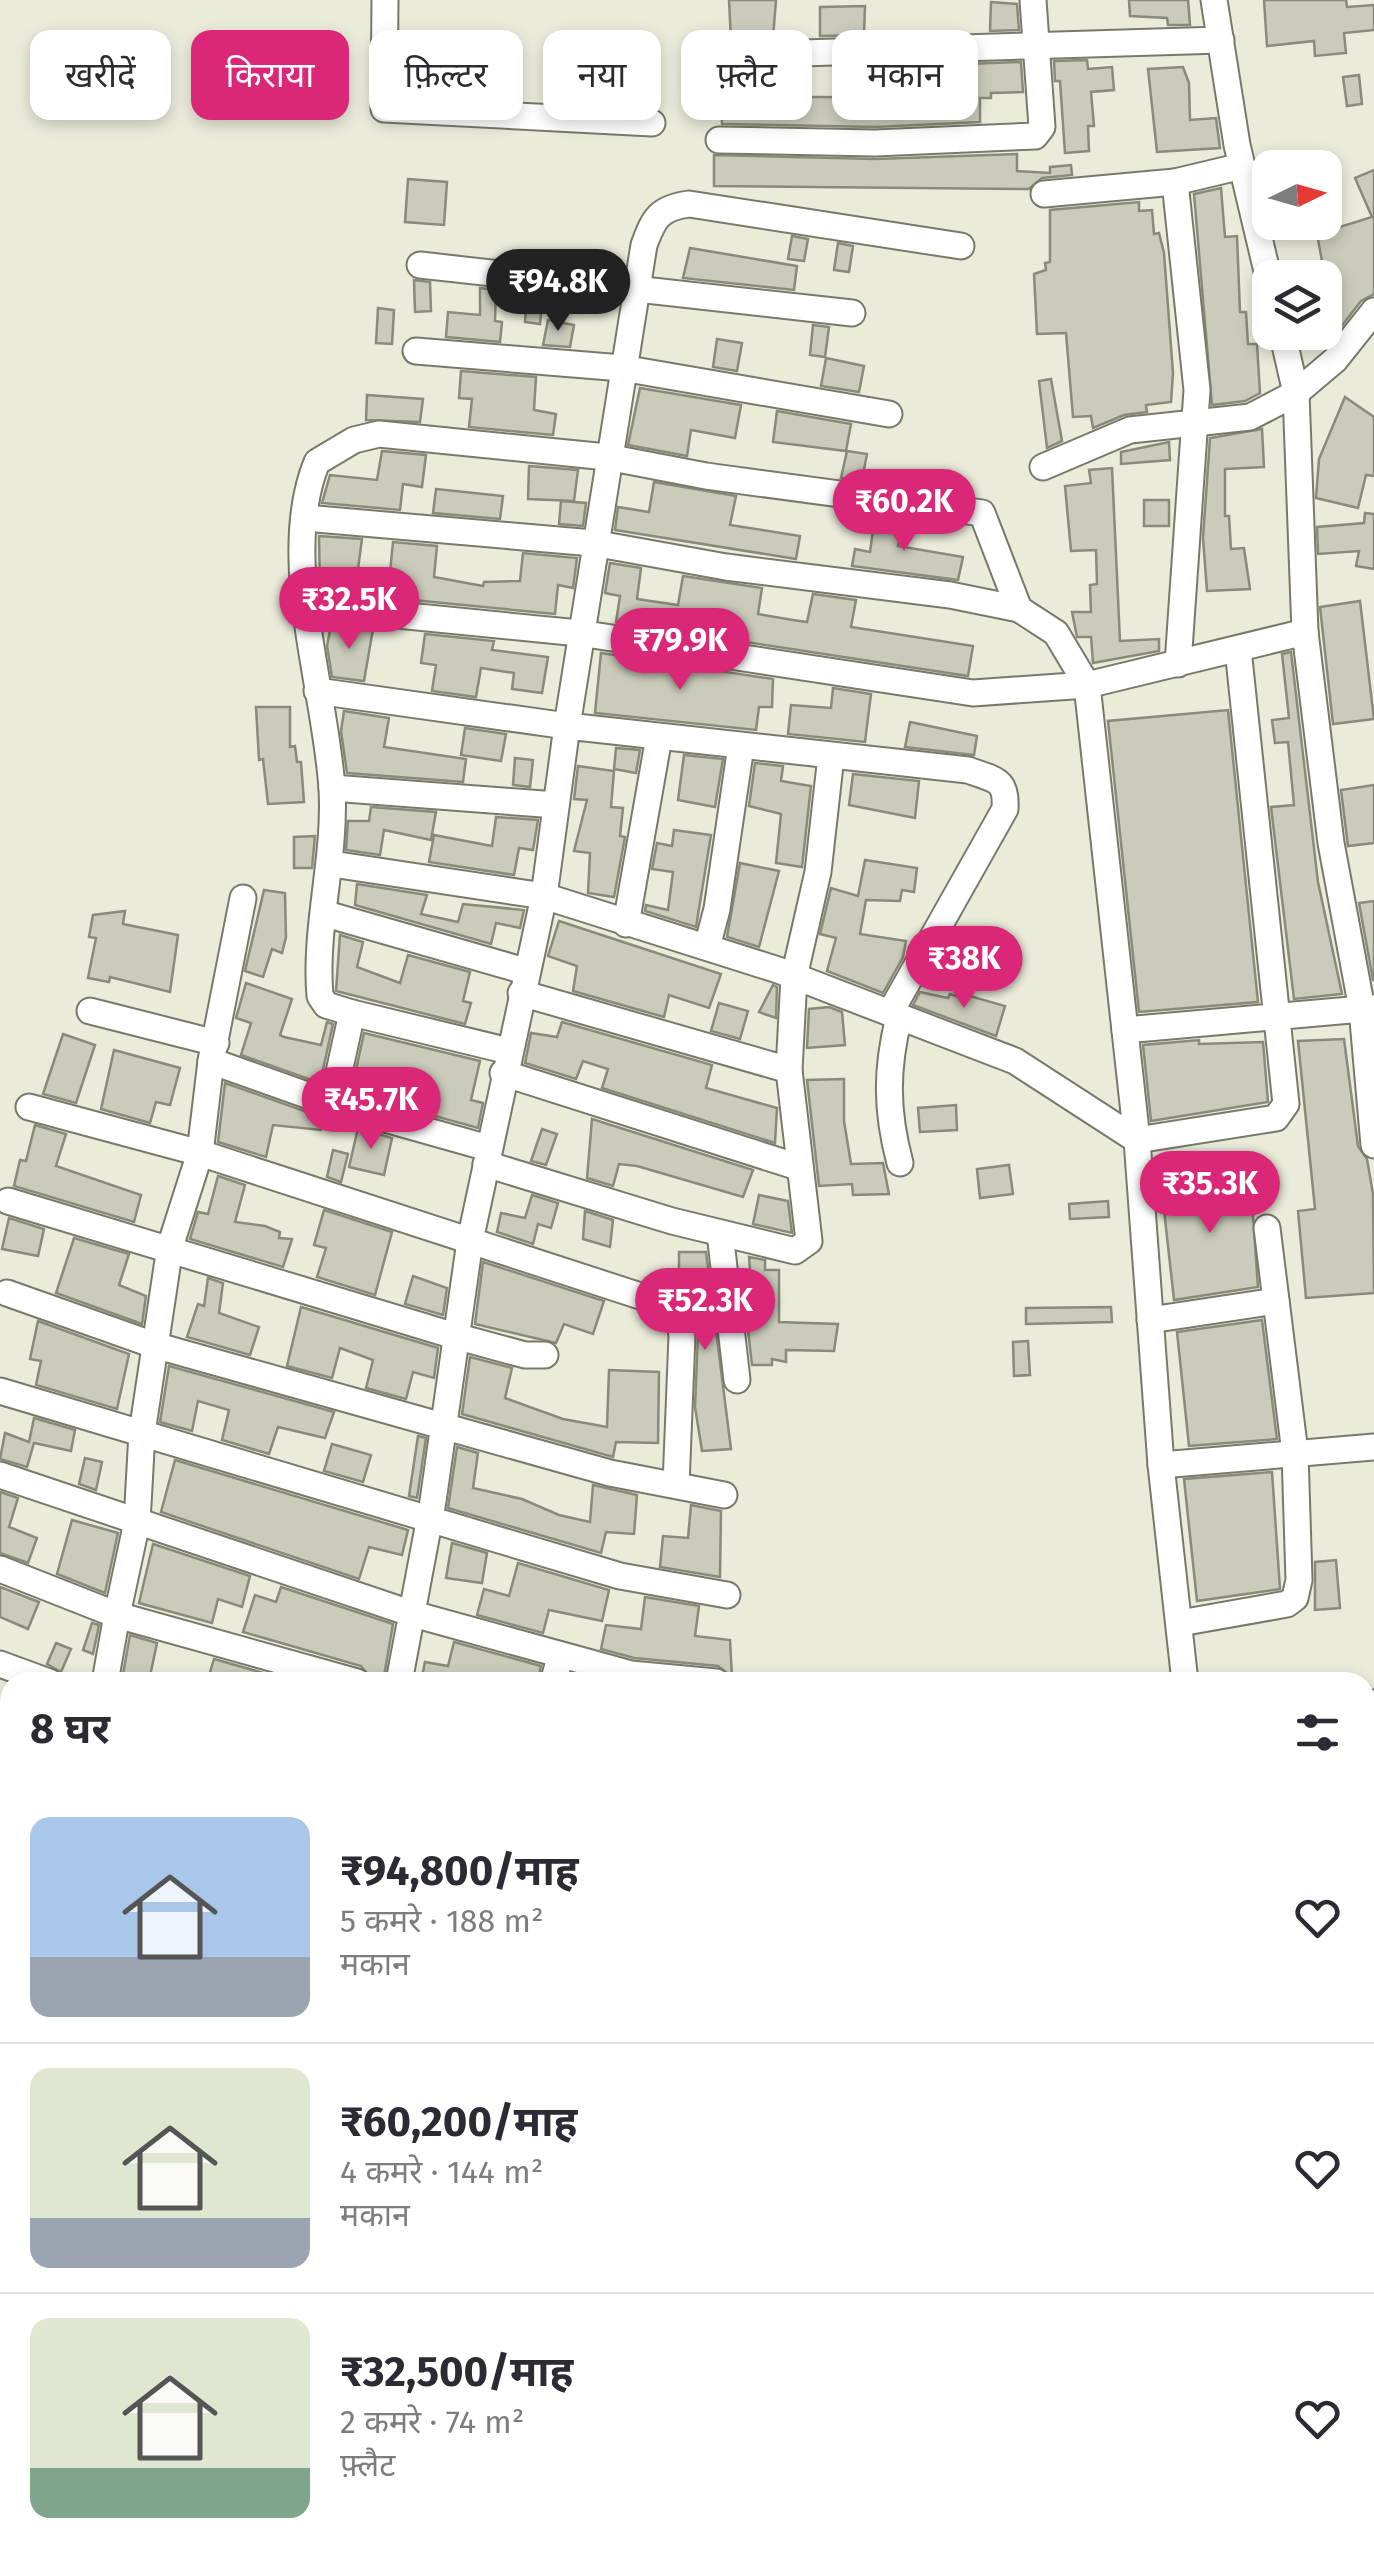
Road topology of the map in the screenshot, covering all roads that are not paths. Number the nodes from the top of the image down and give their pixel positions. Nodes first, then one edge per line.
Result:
1 (385, 0) edge
2 (1032, 0) edge
3 (1214, 0) edge
4 (1221, 40) junction
5 (1036, 48) junction
6 (812, 52) edge
7 (652, 123) dead end
8 (719, 140) dead end
9 (1242, 166) junction
10 (1175, 182) junction
11 (1044, 194) dead end
12 (961, 246) dead end
13 (1264, 260) edge
14 (420, 265) dead end
15 (636, 289) junction
16 (1374, 311) edge
17 (852, 313) dead end
18 (1286, 350) edge
19 (416, 351) dead end
20 (622, 368) junction
21 (1296, 393) junction
22 (889, 414) dead end
23 (1194, 422) junction
24 (606, 457) junction
25 (1043, 466) dead end
26 (305, 518) junction
27 (593, 543) junction
28 (306, 606) junction
29 (1019, 609) junction
30 (1305, 632) junction
31 (578, 633) junction
32 (1238, 649) junction
33 (1178, 664) junction
34 (1087, 685) junction
35 (317, 690) junction
36 (567, 726) junction
37 (660, 737) junction
38 (741, 746) junction
39 (831, 756) junction
40 (332, 788) junction
41 (556, 805) junction
42 (332, 864) junction
43 (544, 896) junction
44 (244, 898) dead end
45 (326, 914) junction
46 (626, 924) junction
47 (707, 948) junction
48 (794, 977) junction
49 (523, 982) junction
50 (1368, 1009) edge
51 (90, 1011) dead end
52 (352, 1014) junction
53 (895, 1015) junction
54 (1277, 1016) junction
55 (1126, 1030) junction
56 (214, 1052) junction
57 (506, 1062) junction
58 (789, 1070) junction
59 (332, 1104) junction
60 (29, 1107) dead end
61 (1137, 1140) junction
62 (1374, 1145) edge
63 (200, 1154) junction
64 (487, 1156) junction
65 (900, 1162) dead end
66 (798, 1167) junction
67 (8, 1201) dead end
68 (1266, 1228) dead end
69 (720, 1232) junction
70 (470, 1242) junction
71 (170, 1247) junction
72 (7, 1293) dead end
73 (1276, 1301) junction
74 (1150, 1320) junction
75 (456, 1336) junction
76 (154, 1345) junction
77 (545, 1355) dead end
78 (737, 1380) dead end
79 (0, 1391) edge
80 (443, 1426) junction
81 (142, 1433) junction
82 (1374, 1446) edge
83 (1294, 1453) junction
84 (1161, 1465) junction
85 (0, 1475) edge
86 (676, 1486) junction
87 (724, 1494) dead end
88 (136, 1522) junction
89 (428, 1522) junction
90 (0, 1569) edge
91 (728, 1595) dead end
92 (412, 1614) junction
93 (117, 1615) junction
94 (1180, 1623) junction
95 (561, 1655) junction
96 (107, 1672) edge
97 (321, 1672) edge
98 (401, 1672) edge
99 (556, 1672) edge
100 (623, 1672) edge
101 (1184, 1672) edge

1 - 7 street
2 - 5 street
3 - 4 street
4 - 5 street
4 - 9 street
5 - 6 street
5 - 8 street
9 - 10 street
9 - 13 street
10 - 11 street
10 - 23 street
12 - 15 street
14 - 15 street
15 - 17 street
15 - 20 street
16 - 21 street
18 - 21 street
19 - 20 street
20 - 22 street
20 - 24 street
21 - 23 street
21 - 30 street
23 - 25 street
23 - 33 street
24 - 26 street
24 - 27 street
24 - 29 street
26 - 27 street
26 - 28 street
27 - 29 street
27 - 31 street
28 - 31 street
28 - 35 street
29 - 34 street
30 - 32 street
30 - 50 street
31 - 34 street
31 - 36 street
32 - 33 street
32 - 54 street
33 - 34 street
34 - 55 street
35 - 36 street
35 - 40 street
36 - 37 street
36 - 41 street
37 - 38 street
37 - 46 street
38 - 39 street
38 - 47 street
39 - 48 street
39 - 53 street
40 - 41 street
40 - 42 street
41 - 43 street
42 - 43 street
42 - 45 street
43 - 46 street
43 - 49 street
44 - 56 street
45 - 49 street
45 - 52 street
46 - 47 street
47 - 48 street
48 - 53 street
48 - 58 street
49 - 57 street
49 - 58 street
50 - 54 street
50 - 62 street
51 - 56 street
52 - 57 street
52 - 59 street
53 - 61 street
53 - 65 street
54 - 55 street
54 - 61 street
55 - 61 street
56 - 59 street
56 - 63 street
57 - 64 street
57 - 66 street
58 - 66 street
59 - 64 street
60 - 63 street
61 - 74 street
63 - 70 street
63 - 71 street
64 - 69 street
64 - 70 street
66 - 69 street
67 - 71 street
68 - 73 street
69 - 78 street
70 - 75 street
70 - 86 street
71 - 75 street
71 - 76 street
72 - 76 street
73 - 74 street
73 - 83 street
74 - 84 street
75 - 77 street
75 - 80 street
76 - 80 street
76 - 81 street
79 - 81 street
80 - 86 street
80 - 89 street
81 - 88 street
81 - 89 street
82 - 83 street
83 - 84 street
83 - 94 street
84 - 94 street
85 - 88 street
86 - 87 street
88 - 92 street
88 - 93 street
89 - 91 street
89 - 92 street
90 - 93 street
92 - 95 street
92 - 98 street
93 - 96 street
93 - 97 street
94 - 101 street
95 - 99 street
95 - 100 street

